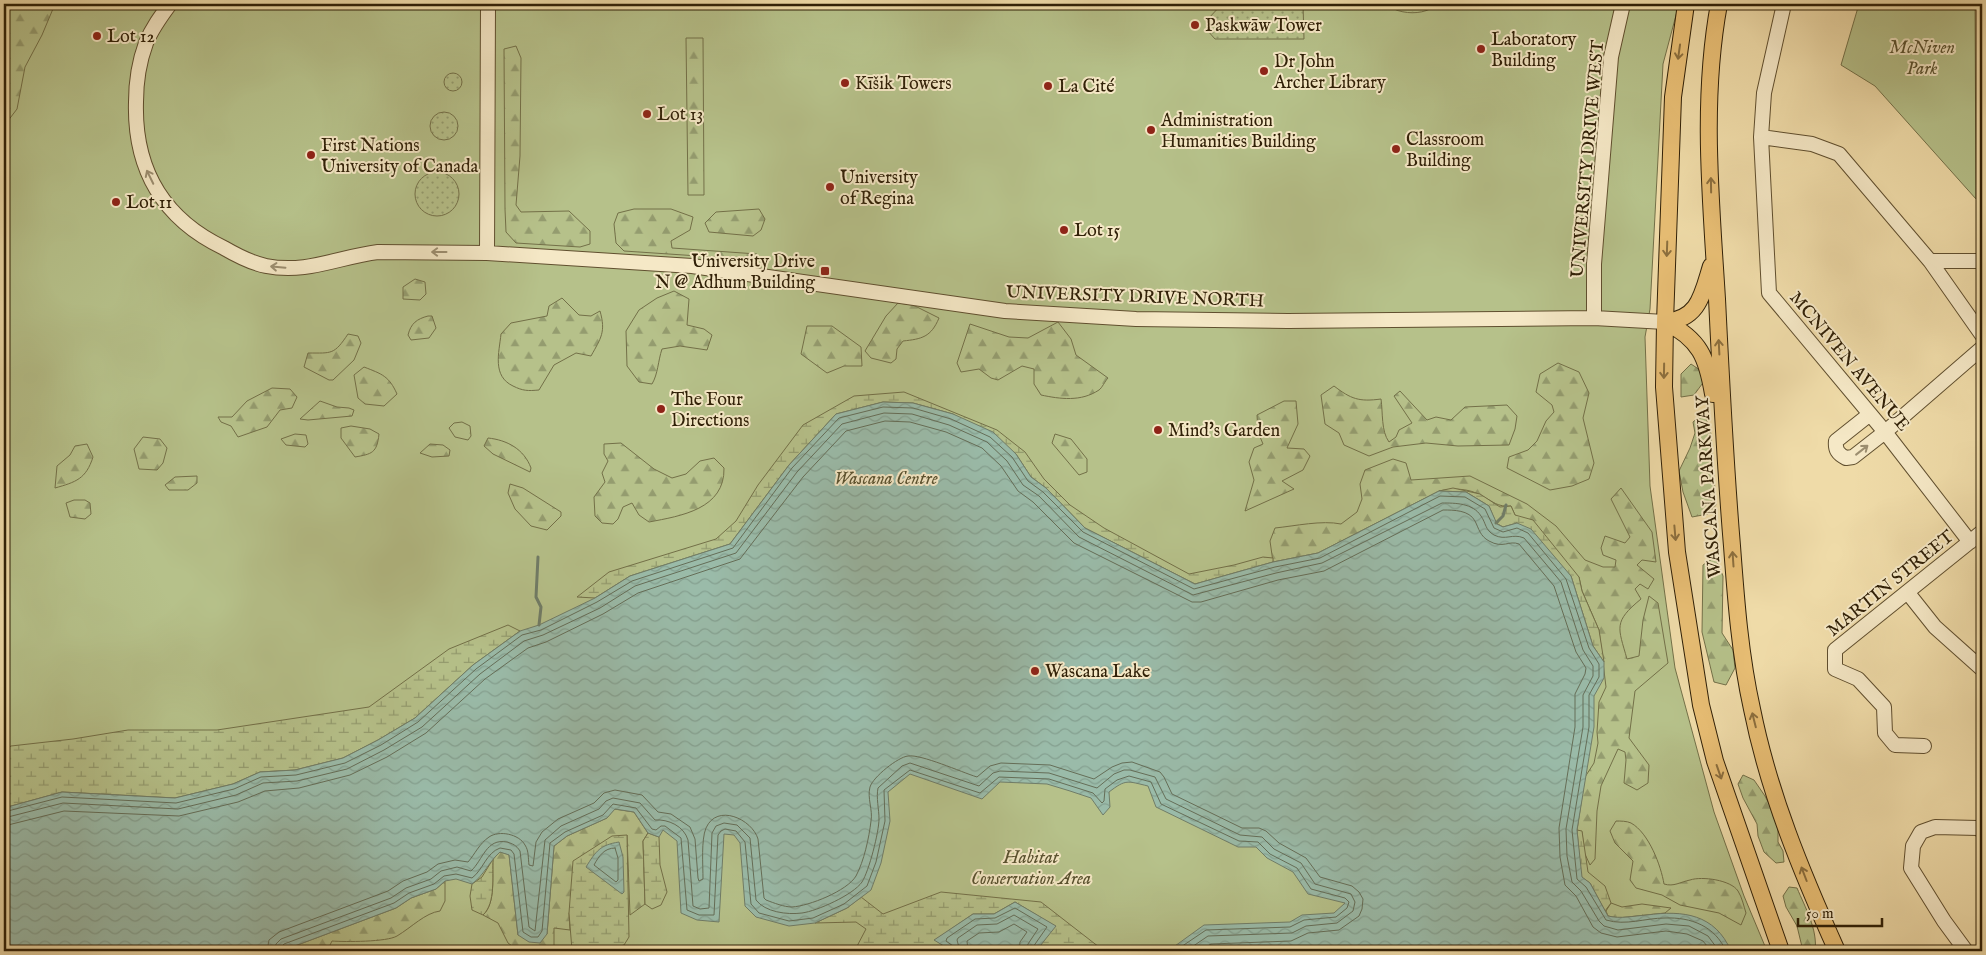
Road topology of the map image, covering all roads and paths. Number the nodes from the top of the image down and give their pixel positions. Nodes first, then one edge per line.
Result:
1 (170, 4) edge
2 (488, 4) edge
3 (1623, 4) edge
4 (1686, 4) edge
5 (1719, 4) edge
6 (1784, 4) edge
7 (1761, 137) junction
8 (487, 253) junction
9 (1714, 257) junction
10 (1930, 261) junction
11 (1982, 261) edge
12 (1594, 318) junction
13 (1664, 322) junction
14 (1982, 335) edge
15 (1982, 348) edge
16 (1870, 414) junction
17 (1885, 432) junction
18 (1725, 466) junction
19 (1982, 532) edge
20 (1970, 542) junction
21 (1908, 593) junction
22 (1982, 669) edge
23 (1924, 746) dead end
24 (1982, 831) edge
25 (1781, 951) edge
26 (1837, 951) edge
27 (1966, 951) edge

8 -> 1 street, UNIVERSITY DRIVE NORTH
2 - 8 street
3 - 12 street, UNIVERSITY DRIVE WEST
4 -> 13 main road, WASCANA PARKWAY
9 -> 5 main road, WASCANA PARKWAY
6 - 7 street, MCNIVEN AVENUE
7 - 10 street
7 - 16 street, MCNIVEN AVENUE
8 - 12 street, UNIVERSITY DRIVE NORTH
9 - 13 main road
18 -> 9 main road, WASCANA PARKWAY
10 - 11 street
10 - 14 street
12 - 13 street, UNIVERSITY DRIVE NORTH
13 - 18 main road
13 -> 25 main road, WASCANA PARKWAY
15 - 17 street
16 - 17 street, MCNIVEN AVENUE
16 -> 17 street
17 - 20 street, MCNIVEN AVENUE
26 -> 18 main road, WASCANA PARKWAY
19 - 20 street, MARTIN STREET
20 - 21 street, MARTIN STREET
21 - 22 street
21 - 23 street, MARTIN STREET
24 - 27 street

